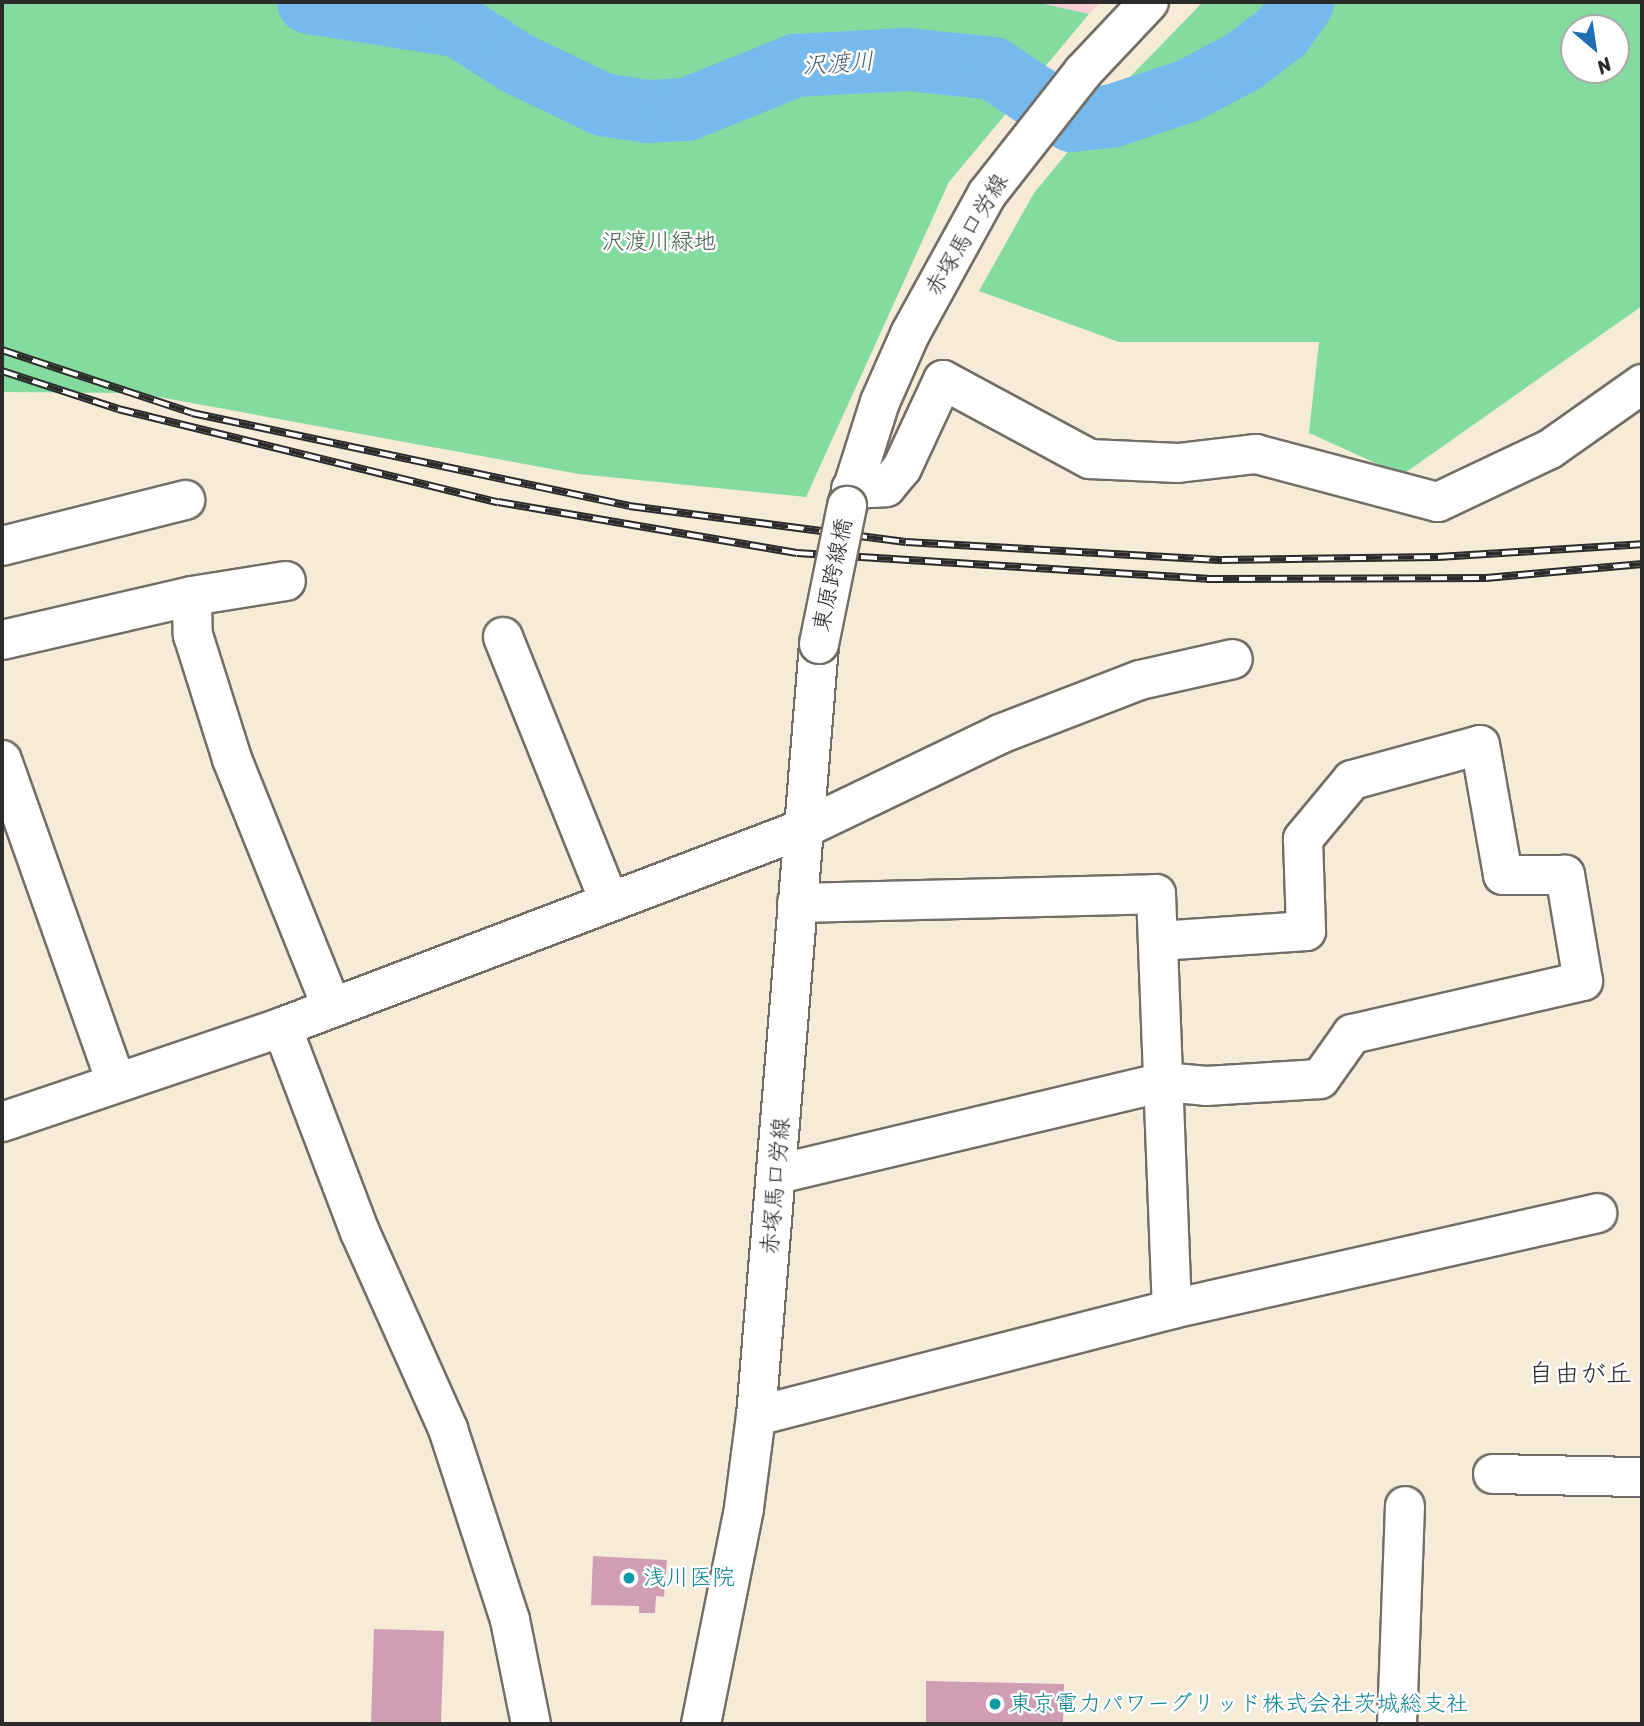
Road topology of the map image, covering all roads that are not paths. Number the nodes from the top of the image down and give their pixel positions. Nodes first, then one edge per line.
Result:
1 (1149, 2) edge
2 (1642, 384) edge
3 (849, 498) junction
4 (185, 500) dead end
5 (2, 546) edge
6 (286, 581) dead end
7 (192, 596) junction
8 (503, 637) dead end
9 (2, 640) edge
10 (819, 644) joint
11 (1233, 659) dead end
12 (2, 760) edge
13 (805, 828) junction
14 (609, 901) junction
15 (797, 903) junction
16 (1159, 941) junction
17 (332, 1008) junction
18 (282, 1027) junction
19 (116, 1082) junction
20 (1164, 1082) junction
21 (2, 1122) edge
22 (778, 1174) junction
23 (1597, 1213) dead end
24 (1172, 1309) junction
25 (756, 1416) junction
26 (1493, 1474) dead end
27 (1642, 1477) edge
28 (1405, 1506) dead end
29 (531, 1724) edge
30 (701, 1724) edge
31 (1397, 1724) edge

1 - 3 street, 赤塚馬口労線
2 - 3 street
3 - 10 street, 東原跨線橋, bridge
4 - 5 street
6 - 7 street
7 - 9 street
7 - 17 street
8 - 14 street
10 - 13 street, 赤塚馬口労線
11 - 13 street
12 - 19 street
13 - 14 street
13 - 15 street, 赤塚馬口労線
14 - 17 street
15 - 16 street
15 - 22 street, 赤塚馬口労線
16 - 20 street
16 - 20 street
17 - 18 street
18 - 19 street
18 - 29 street
19 - 21 street
20 - 22 street
20 - 24 street
22 - 25 street, 赤塚馬口労線
23 - 24 street
24 - 25 street
25 - 30 street, 赤塚馬口労線
26 - 27 street
28 - 31 street

